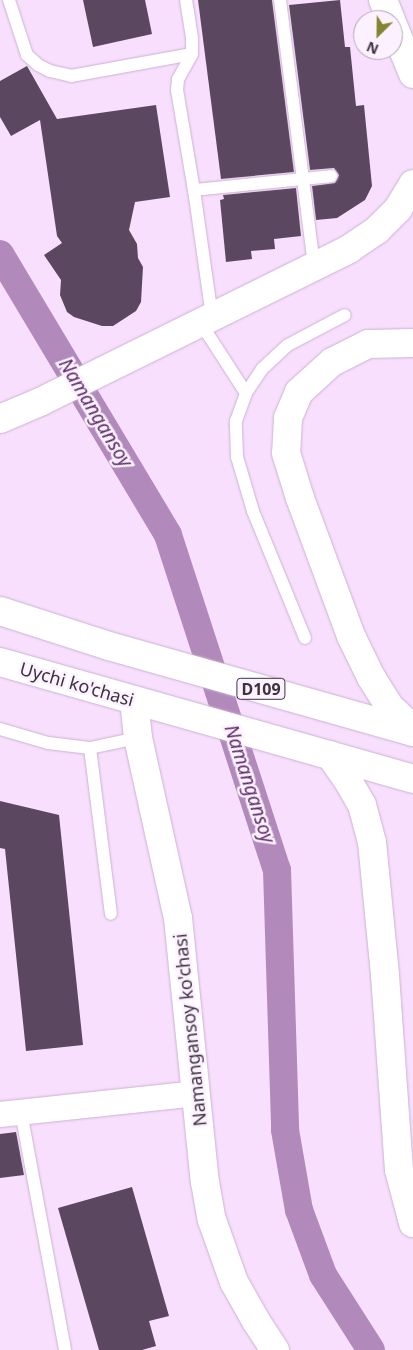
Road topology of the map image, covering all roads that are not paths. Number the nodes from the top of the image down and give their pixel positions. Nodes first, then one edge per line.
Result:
1 (9, 0) edge
2 (186, 0) edge
3 (280, 0) edge
4 (403, 47) edge
5 (192, 54) junction
6 (412, 66) edge
7 (331, 176) dead end
8 (301, 178) junction
9 (413, 184) edge
10 (194, 190) junction
11 (314, 267) junction
12 (345, 314) dead end
13 (206, 320) junction
14 (413, 343) edge
15 (246, 393) junction
16 (0, 419) edge
17 (0, 611) edge
18 (305, 638) dead end
19 (0, 662) edge
20 (144, 702) junction
21 (0, 729) edge
22 (413, 731) edge
23 (138, 738) junction
24 (90, 748) junction
25 (330, 755) junction
26 (413, 779) edge
27 (111, 914) dead end
28 (196, 1093) junction
29 (10, 1113) edge
30 (413, 1223) edge
31 (65, 1350) edge
32 (275, 1350) edge

1 - 5 lane
2 - 5 lane
3 - 8 lane
4 - 6 main road
5 - 10 lane
7 - 8 lane
8 - 10 lane
8 - 11 lane
9 - 11 main road
10 - 13 lane
11 - 13 main road
12 - 15 lane
13 - 15 lane
13 - 16 main road
14 - 22 main road
15 - 18 lane
17 - 22 main road, D109
19 - 20 main road, Uychi ko'chasi / D109
20 - 23 main road, Namangansoy ko'chasi
20 - 25 main road, D109
21 - 24 lane
23 - 24 lane
23 - 28 main road, Namangansoy ko'chasi
24 - 27 lane
25 - 26 main road, D109
25 - 30 main road
28 - 29 street
28 - 32 main road, Namangansoy ko'chasi
29 - 31 lane

